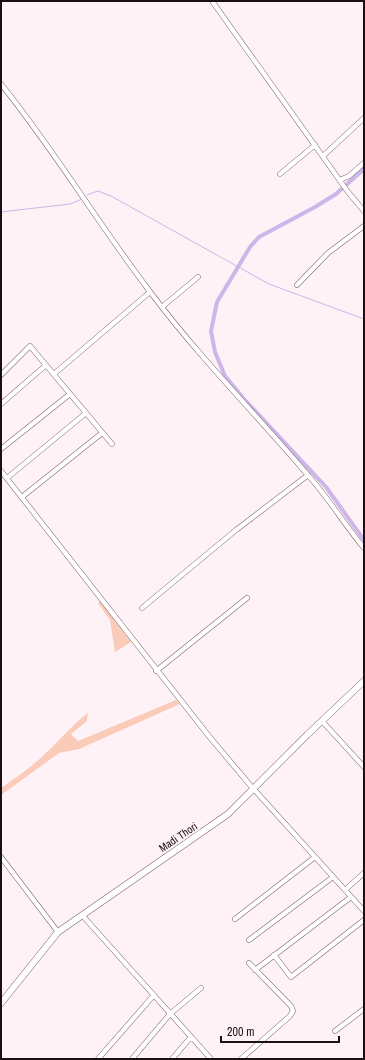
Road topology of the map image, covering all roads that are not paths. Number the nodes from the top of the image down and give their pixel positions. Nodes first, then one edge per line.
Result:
1 (212, 1) edge
2 (1, 84) edge
3 (364, 118) edge
4 (315, 145) junction
5 (323, 156) junction
6 (364, 163) edge
7 (280, 174) dead end
8 (341, 181) junction
9 (364, 211) edge
10 (364, 226) edge
11 (198, 277) dead end
12 (297, 285) dead end
13 (150, 292) junction
14 (162, 307) junction
15 (46, 365) junction
16 (54, 374) junction
17 (1, 375) edge
18 (70, 394) junction
19 (1, 404) edge
20 (86, 413) junction
21 (102, 433) junction
22 (112, 444) dead end
23 (1, 449) edge
24 (1, 471) edge
25 (308, 475) junction
26 (7, 478) junction
27 (22, 497) junction
28 (364, 548) edge
29 (248, 598) dead end
30 (142, 608) dead end
31 (156, 671) junction
32 (364, 681) edge
33 (322, 721) junction
34 (364, 768) edge
35 (253, 789) junction
36 (1, 857) edge
37 (315, 857) junction
38 (364, 873) edge
39 (333, 876) junction
40 (345, 890) junction
41 (351, 897) junction
42 (364, 911) edge
43 (82, 914) junction
44 (235, 919) dead end
45 (364, 920) edge
46 (58, 932) junction
47 (249, 940) dead end
48 (274, 955) junction
49 (249, 963) dead end
50 (255, 970) junction
51 (201, 988) dead end
52 (154, 995) junction
53 (1, 1002) edge
54 (364, 1009) edge
55 (170, 1014) junction
56 (335, 1031) dead end
57 (191, 1037) junction
58 (98, 1059) edge
59 (132, 1059) edge
60 (172, 1059) edge
61 (211, 1059) edge
62 (241, 1059) edge

1 - 4 street
2 - 13 street
3 - 5 street
4 - 5 street
4 - 7 street
5 - 8 street
6 - 8 street
8 - 9 street
10 - 12 street
11 - 14 street
13 - 14 street
13 - 16 street
14 - 25 street
15 - 16 street
15 - 17 street
15 - 19 street
16 - 18 street
18 - 20 street
18 - 23 street
20 - 21 street
20 - 26 street
21 - 22 street
21 - 27 street
24 - 26 street
25 - 28 street
25 - 30 street
26 - 27 street
27 - 31 street
29 - 31 street
31 - 35 street
32 - 33 main road, Madi Thori
33 - 34 street
33 - 35 main road, Madi Thori
35 - 37 street
35 - 43 main road, Madi Thori
36 - 46 street
37 - 39 street
37 - 44 street
38 - 40 street
39 - 40 street
39 - 47 street
40 - 41 street
41 - 42 street
41 - 48 street
43 - 46 main road, Madi Thori
43 - 52 street
45 - 48 street
46 - 53 main road, Madi Thori
48 - 50 street
49 - 50 street
50 - 62 street
51 - 55 street
52 - 55 street
52 - 58 street
54 - 56 street
55 - 57 street
55 - 59 street
57 - 60 street
57 - 61 street

